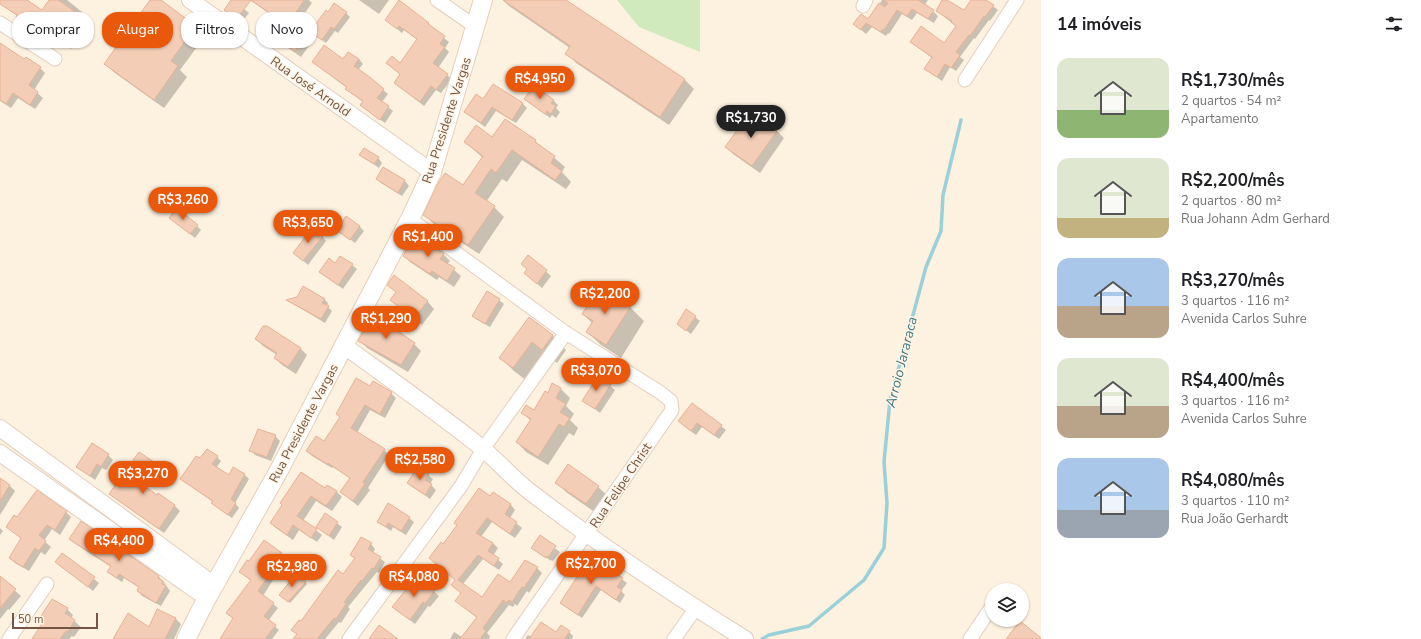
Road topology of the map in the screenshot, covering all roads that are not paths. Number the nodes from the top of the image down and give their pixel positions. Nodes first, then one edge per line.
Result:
1 (190, 0) edge
2 (437, 0) edge
3 (483, 0) edge
4 (1016, 0) edge
5 (0, 23) edge
6 (476, 27) junction
7 (55, 58) dead end
8 (966, 80) dead end
9 (432, 172) junction
10 (410, 219) junction
11 (566, 333) junction
12 (343, 345) junction
13 (0, 428) edge
14 (484, 449) junction
15 (0, 453) edge
16 (587, 534) junction
17 (48, 584) dead end
18 (211, 591) junction
19 (696, 608) junction
20 (985, 617) edge
21 (972, 638) edge
22 (9, 639) edge
23 (186, 639) edge
24 (349, 639) edge
25 (513, 639) edge
26 (674, 639) edge
27 (745, 639) edge

1 - 9 street, Rua José Arnold
2 - 6 street
3 - 6 main road, Rua Presidente Vargas
4 - 8 street
5 - 7 street
6 - 9 main road, Rua Presidente Vargas
9 - 10 main road, Rua Presidente Vargas
10 - 11 street
10 - 12 main road, Rua Presidente Vargas
11 - 14 street
11 - 16 street, Rua Felipe Christ
12 - 14 street
12 - 18 main road, Rua Presidente Vargas
13 - 18 street
14 - 16 street
14 - 24 street
15 - 18 street
16 - 19 street
16 - 25 street, Rua Felipe Christ
17 - 22 street
18 - 23 main road, Rua Presidente Vargas
19 - 26 street
19 - 27 street
20 - 21 street

